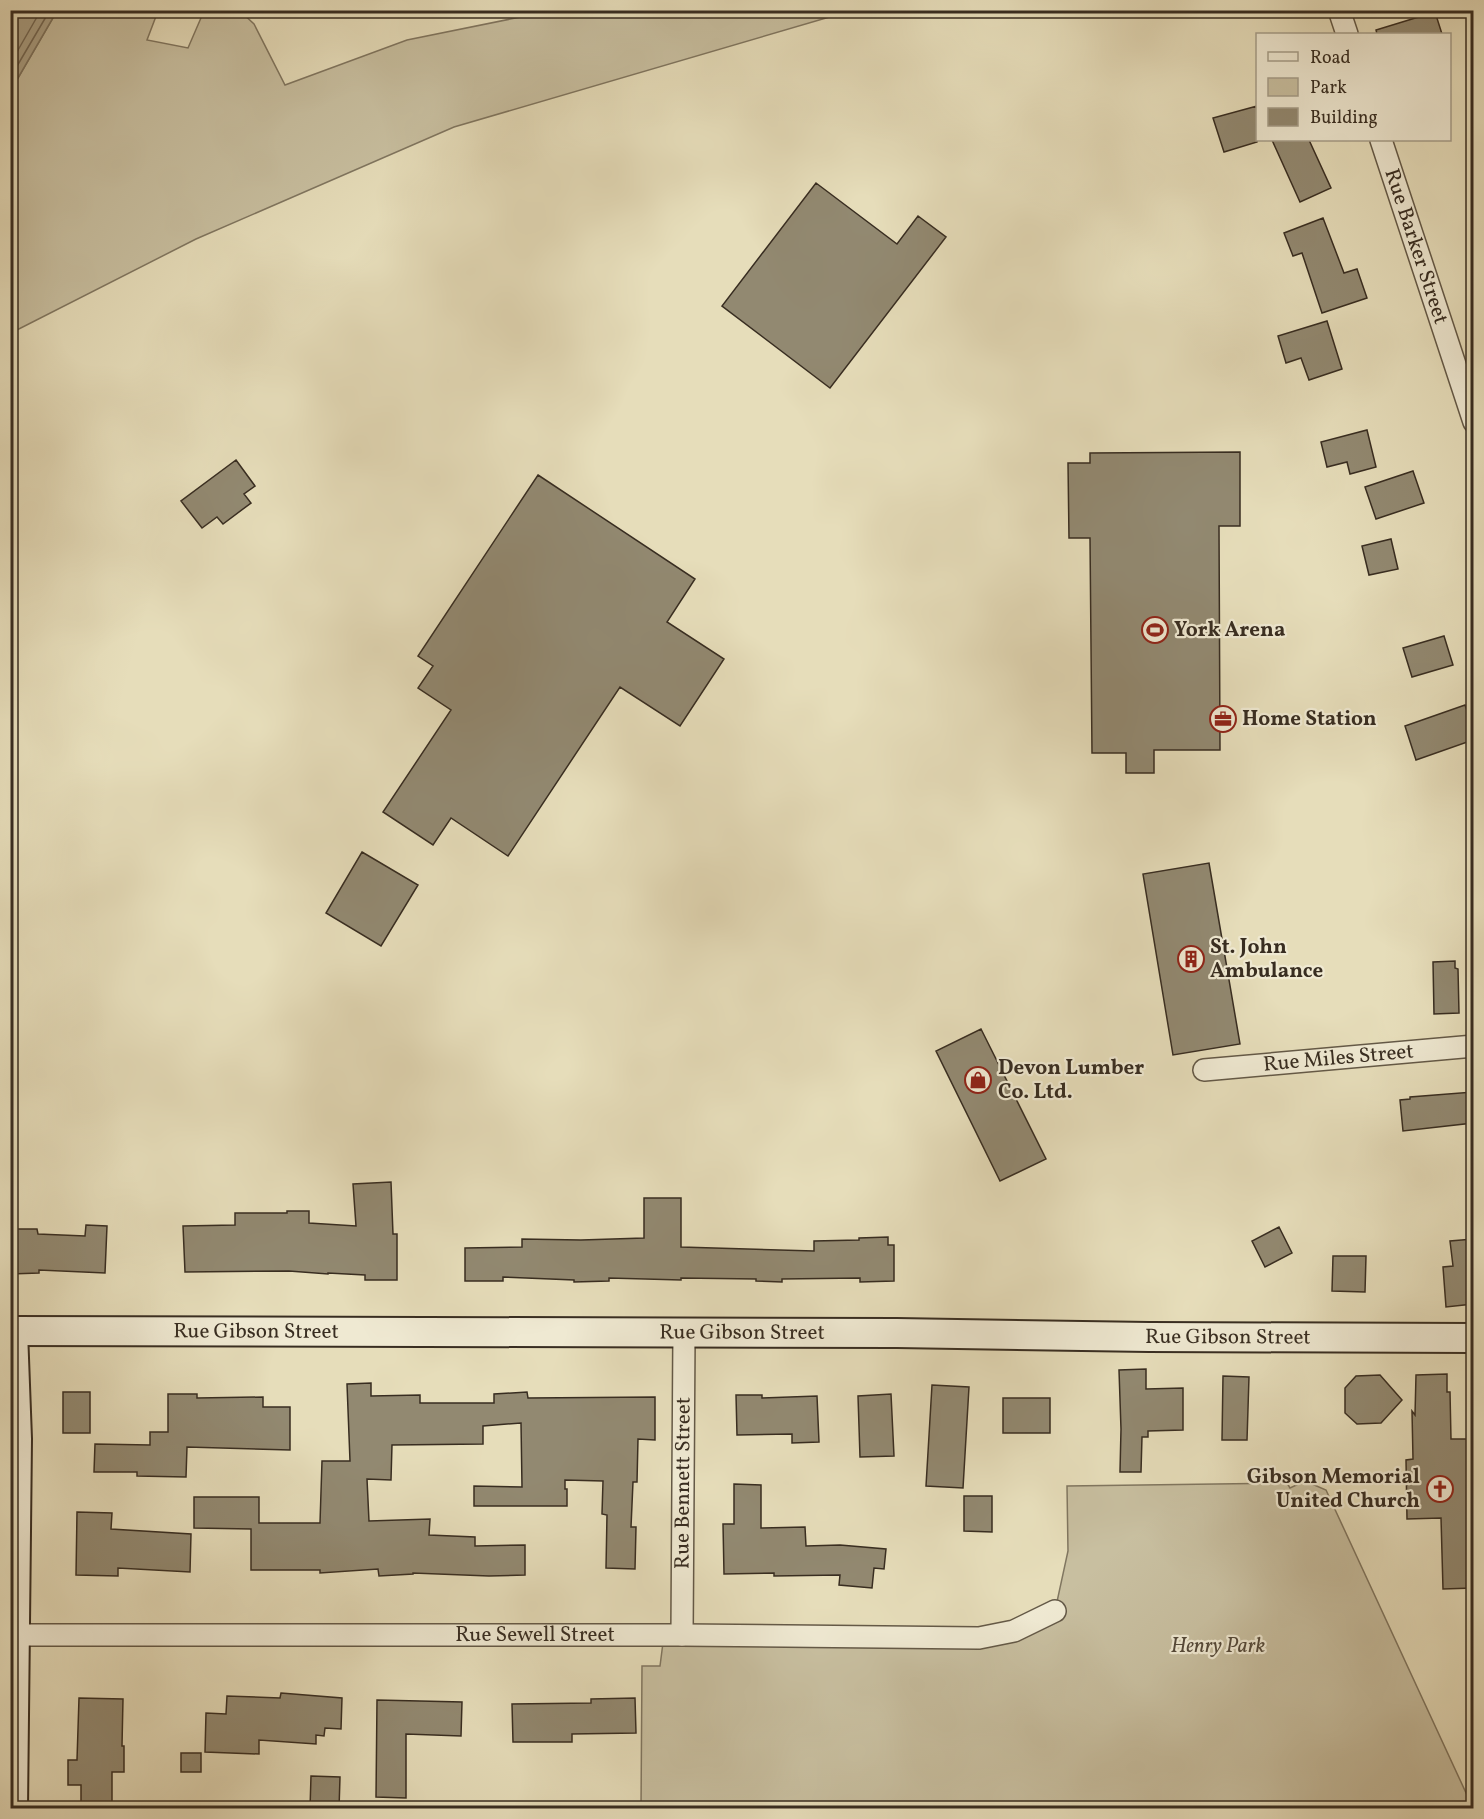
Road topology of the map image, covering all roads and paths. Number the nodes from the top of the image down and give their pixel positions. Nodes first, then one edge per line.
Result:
1 (1339, 10) edge
2 (1347, 33) edge
3 (1382, 141) edge
4 (1473, 422) edge
5 (1473, 1046) edge
6 (1204, 1070) dead end
7 (12, 1331) edge
8 (684, 1333) junction
9 (1473, 1338) edge
10 (14, 1432) edge
11 (1055, 1611) dead end
12 (13, 1635) edge
13 (682, 1635) junction
14 (13, 1809) edge

1 - 2 street
3 - 4 street, Rue Barker Street
5 - 6 street, Rue Miles Street
7 - 8 main road, Rue Gibson Street
7 - 10 main road
8 - 9 main road, Rue Gibson Street
8 - 13 street, Rue Bennett Street
10 - 12 main road
11 - 13 street, Rue Sewell Street
12 - 13 street, Rue Sewell Street
12 - 14 main road

